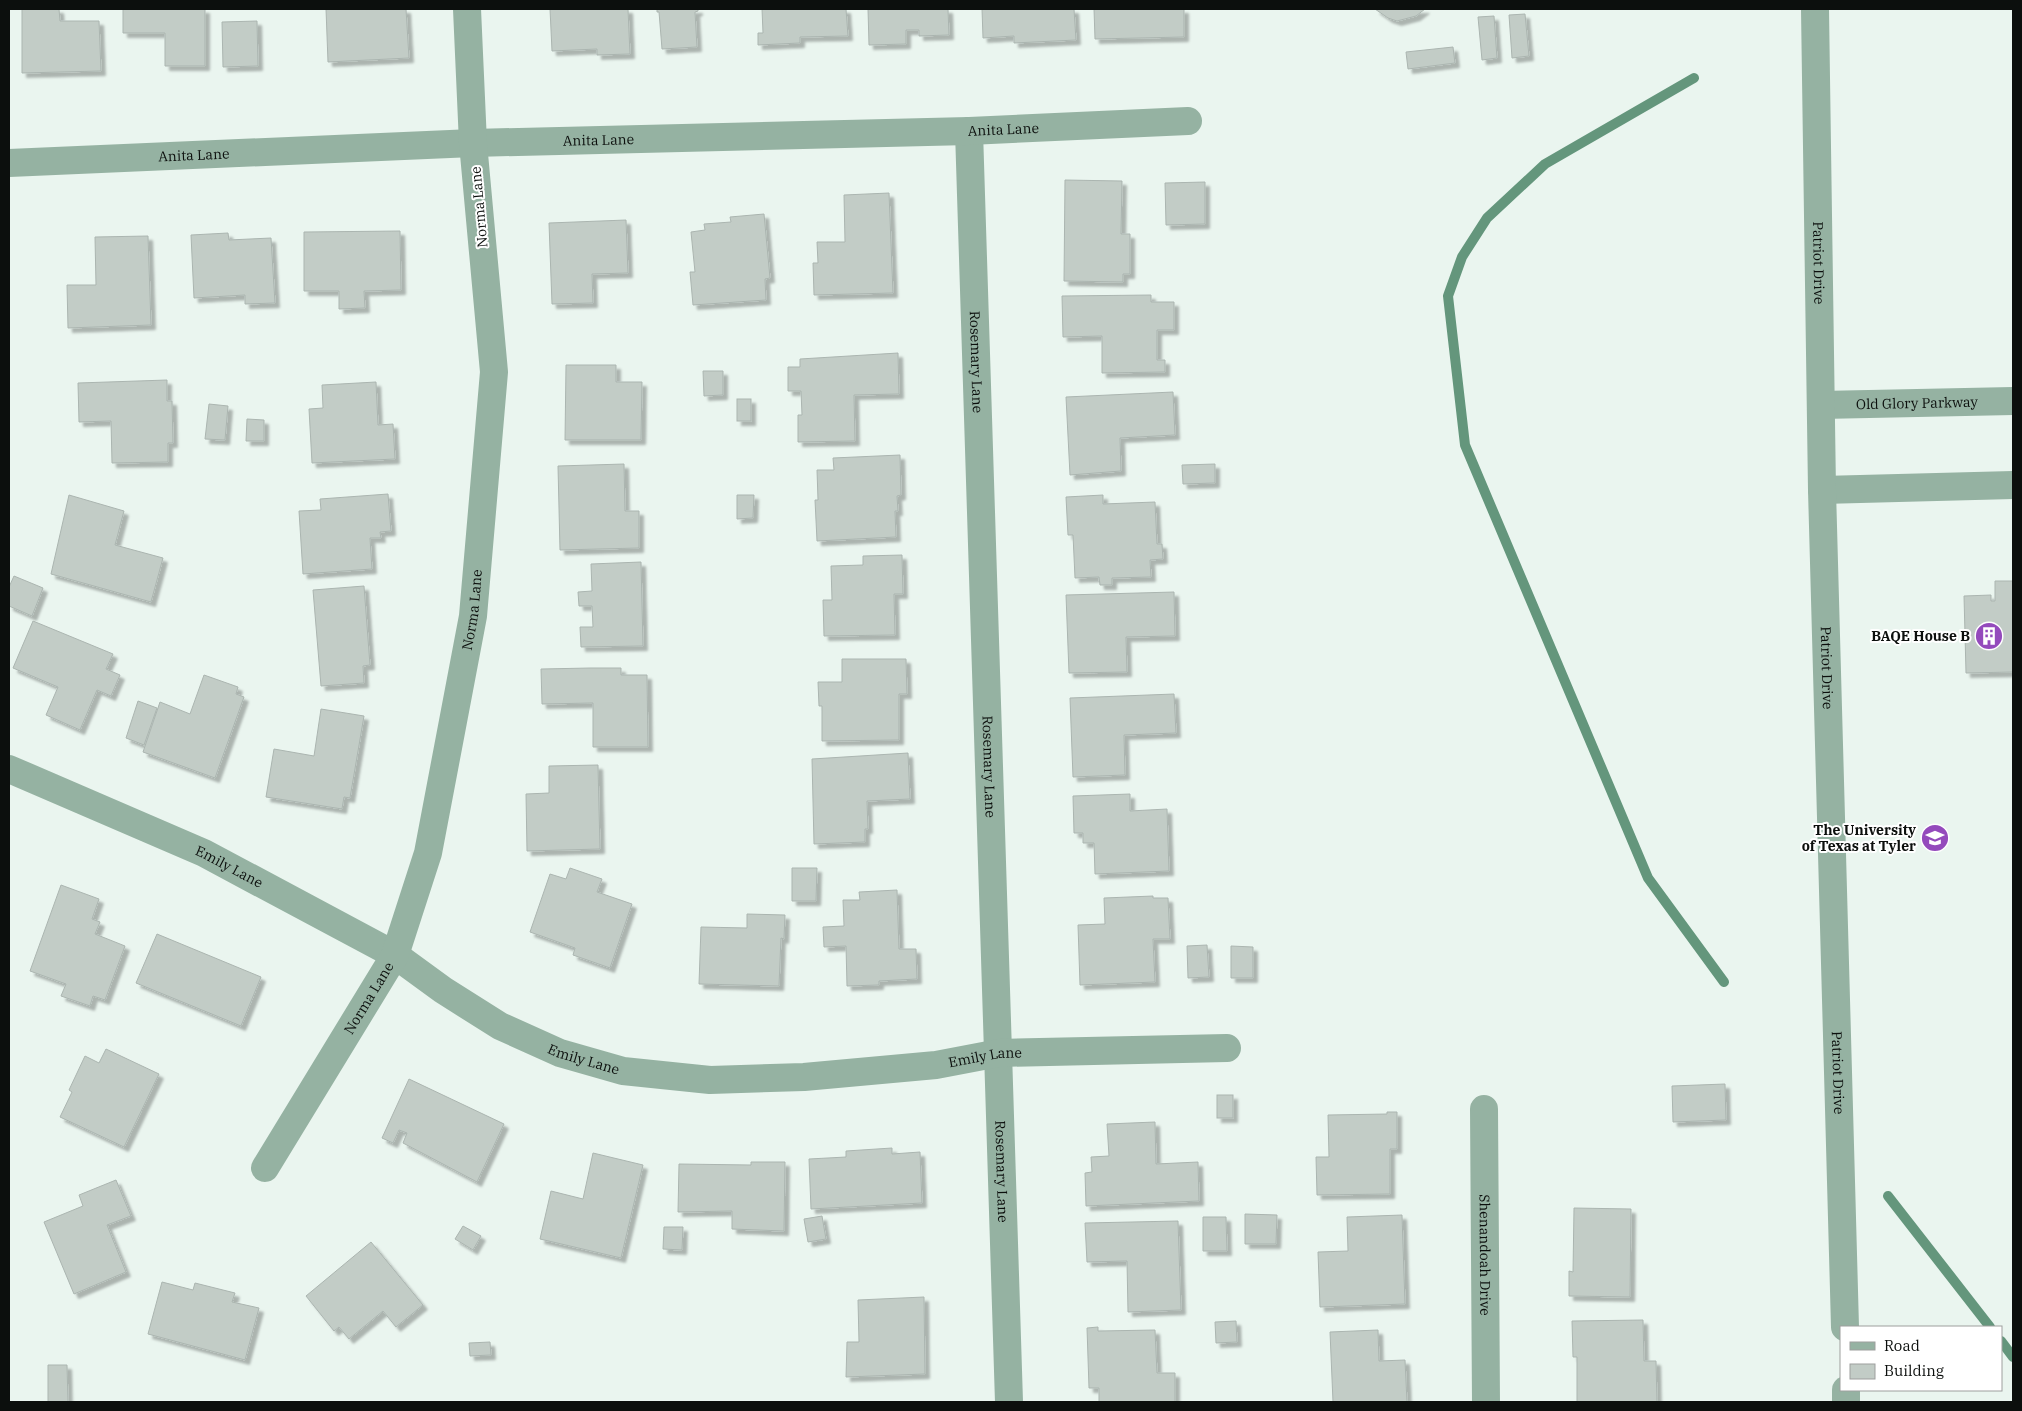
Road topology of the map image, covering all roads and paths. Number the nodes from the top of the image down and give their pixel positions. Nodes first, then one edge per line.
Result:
1 (467, 9) edge
2 (1815, 9) edge
3 (1188, 121) dead end
4 (968, 131) junction
5 (473, 143) junction
6 (9, 164) edge
7 (2013, 401) edge
8 (1821, 405) junction
9 (2013, 485) edge
10 (1822, 490) junction
11 (9, 769) edge
12 (395, 955) junction
13 (1227, 1048) dead end
14 (999, 1053) junction
15 (1484, 1109) dead end
16 (265, 1168) dead end
17 (1845, 1326) edge
18 (1009, 1402) edge
19 (1486, 1402) edge

1 - 5 street, Norma Lane
2 - 8 street, Patriot Drive
3 - 4 street, Anita Lane
4 - 5 street, Anita Lane
4 - 14 street, Rosemary Lane
5 - 6 street, Anita Lane
5 - 12 street, Norma Lane
7 - 8 street, Old Glory Parkway
8 - 10 street, Patriot Drive
9 - 10 street
10 - 17 street, Patriot Drive
11 - 12 street, Emily Lane
12 - 14 street, Emily Lane
12 - 16 street, Norma Lane
13 - 14 street, Emily Lane
14 - 18 street, Rosemary Lane
15 - 19 street, Shenandoah Drive

